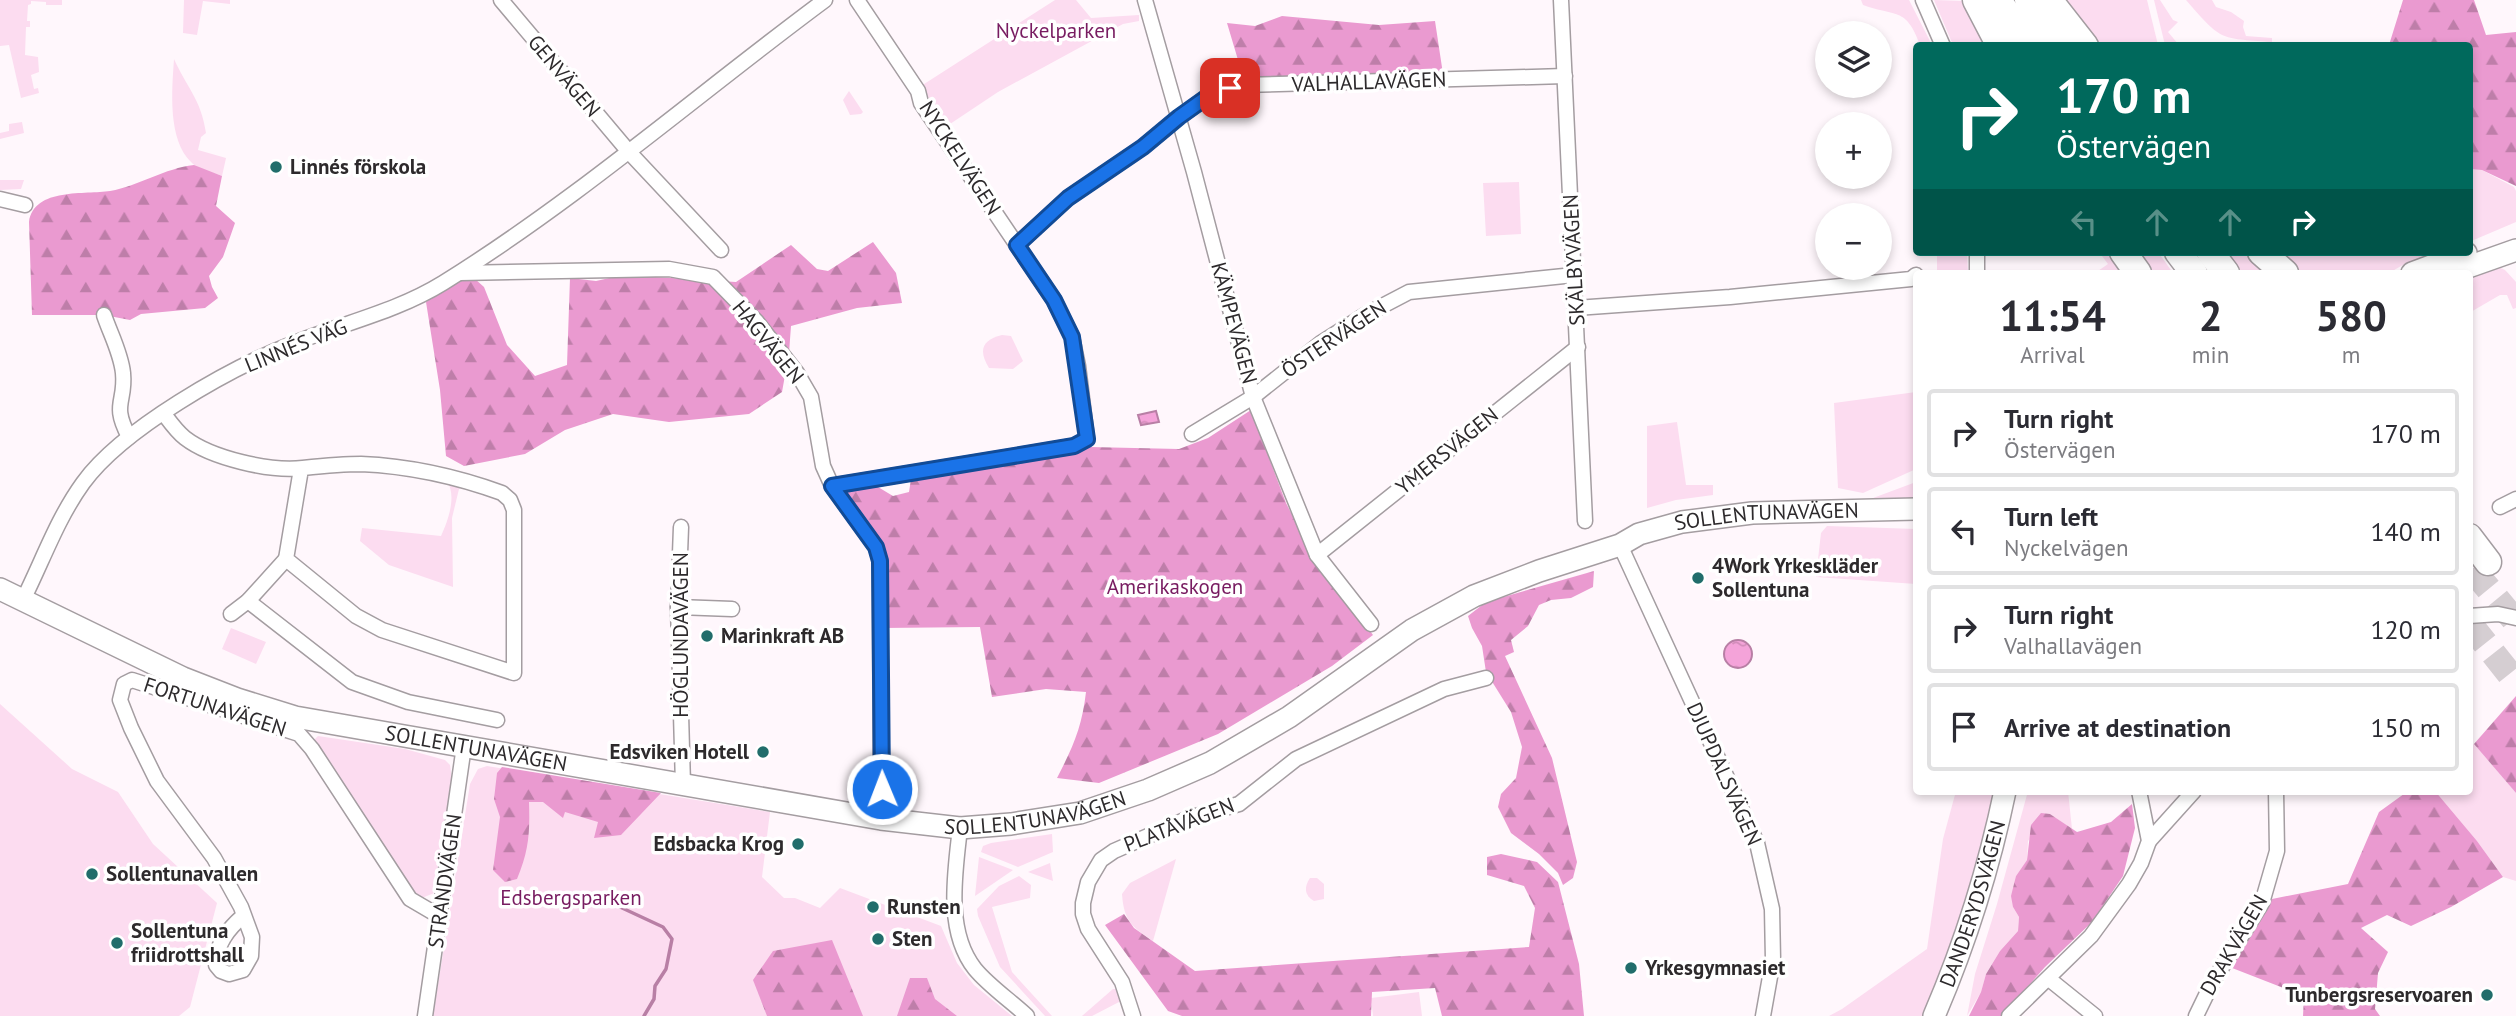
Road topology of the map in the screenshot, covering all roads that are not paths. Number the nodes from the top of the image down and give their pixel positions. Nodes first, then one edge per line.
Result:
1 (500, 0) edge
2 (825, 0) edge
3 (857, 0) edge
4 (1145, 0) edge
5 (1561, 0) edge
6 (1923, 0) edge
7 (1976, 0) edge
8 (1998, 0) edge
9 (2028, 0) edge
10 (2049, 0) edge
11 (1941, 42) edge
12 (1998, 42) edge
13 (2026, 42) edge
14 (2056, 42) edge
15 (2082, 42) edge
16 (1565, 76) junction
17 (1179, 117) junction
18 (629, 152) junction
19 (0, 199) edge
20 (25, 205) dead end
21 (1017, 245) junction
22 (2514, 245) edge
23 (720, 250) dead end
24 (2473, 251) edge
25 (2181, 256) edge
26 (2213, 256) edge
27 (2266, 256) edge
28 (2458, 256) edge
29 (2192, 270) edge
30 (2224, 270) edge
31 (2282, 270) edge
32 (2420, 270) edge
33 (2458, 270) edge
34 (458, 273) junction
35 (1574, 275) junction
36 (1913, 278) edge
37 (1576, 308) junction
38 (104, 314) dead end
39 (1578, 347) junction
40 (1253, 397) junction
41 (164, 414) junction
42 (1192, 434) dead end
43 (129, 437) junction
44 (301, 469) junction
45 (832, 486) junction
46 (2516, 499) edge
47 (2500, 507) dead end
48 (1913, 509) edge
49 (1585, 521) dead end
50 (1913, 522) edge
51 (681, 527) dead end
52 (1620, 545) junction
53 (1317, 555) junction
54 (286, 559) junction
55 (0, 589) edge
56 (23, 600) junction
57 (247, 601) junction
58 (678, 607) junction
59 (732, 609) dead end
60 (232, 614) dead end
61 (2473, 616) edge
62 (2516, 618) edge
63 (1371, 624) dead end
64 (1486, 678) dead end
65 (498, 720) dead end
66 (464, 746) junction
67 (683, 785) junction
68 (2004, 795) edge
69 (2017, 795) edge
70 (2140, 795) edge
71 (2190, 795) edge
72 (2276, 795) edge
73 (881, 819) junction
74 (960, 828) junction
75 (2149, 841) junction
76 (243, 916) dead end
77 (439, 916) junction
78 (2049, 979) junction
79 (425, 1016) edge
80 (1027, 1016) edge
81 (1133, 1016) edge
82 (1763, 1016) edge
83 (1934, 1016) edge
84 (1949, 1016) edge
85 (2009, 1016) edge
86 (2095, 1016) edge
87 (2196, 1016) edge

1 - 18 street, GENVÄGEN
2 - 18 street, LINNÉS VÄG
3 - 21 street, NYCKELVÄGEN
4 - 17 street, KÄMPEVÄGEN
5 - 16 street, SKÄLBYVÄGEN
6 - 11 street
7 - 12 highway
8 - 13 highway
9 - 14 highway
10 - 15 highway
16 - 17 street, VALHALLAVÄGEN
16 - 35 street, SKÄLBYVÄGEN
17 - 21 street, VALHALLAVÄGEN
17 - 40 street, KÄMPEVÄGEN
18 - 23 street
18 - 34 street, LINNÉS VÄG
19 - 20 street
21 - 45 street, NYCKELVÄGEN
22 - 24 street
22 - 33 street
25 - 29 highway
26 - 30 highway
27 - 31 highway
28 - 32 street
34 - 41 street, LINNÉS VÄG
34 - 45 street, HAGVÄGEN
35 - 37 street, SKÄLBYVÄGEN
35 - 40 street, ÖSTERVÄGEN
36 - 37 street
37 - 39 street, SKÄLBYVÄGEN
38 - 43 street
39 - 49 street, SKÄLBYVÄGEN
39 - 53 street, YMERSVÄGEN
40 - 42 street, ÖSTERVÄGEN
40 - 53 street, KÄMPEVÄGEN
41 - 43 street, LINNÉS VÄG
41 - 44 street
43 - 56 street, LINNÉS VÄG
44 - 54 street
44 - 54 street
45 - 73 street, HAGVÄGEN
46 - 47 street
48 - 52 street, SOLLENTUNAVÄGEN
50 - 52 street, SOLLENTUNAVÄGEN
51 - 58 street, HÖGLUNDAVÄGEN
52 - 74 street, SOLLENTUNAVÄGEN
52 - 82 street, DJUPDALSVÄGEN
53 - 63 street, KÄMPEVÄGEN
54 - 57 street
55 - 56 street, SOLLENTUNAVÄGEN
56 - 66 street, SOLLENTUNAVÄGEN
57 - 60 street
57 - 65 street
58 - 59 street
58 - 67 street, HÖGLUNDAVÄGEN
61 - 62 street
64 - 81 street, PLATÅVÄGEN
66 - 67 street, SOLLENTUNAVÄGEN
66 - 77 street, STRANDVÄGEN
67 - 73 street, SOLLENTUNAVÄGEN
68 - 83 street, DANDERYDSVÄGEN
69 - 84 street, DANDERYDSVÄGEN
70 - 75 street
71 - 75 street
72 - 87 street, DRAKVÄGEN
73 - 74 street, SOLLENTUNAVÄGEN
74 - 80 street
75 - 78 street
76 - 77 street, FORTUNAVÄGEN
77 - 79 street, STRANDVÄGEN
78 - 85 street
78 - 86 street

